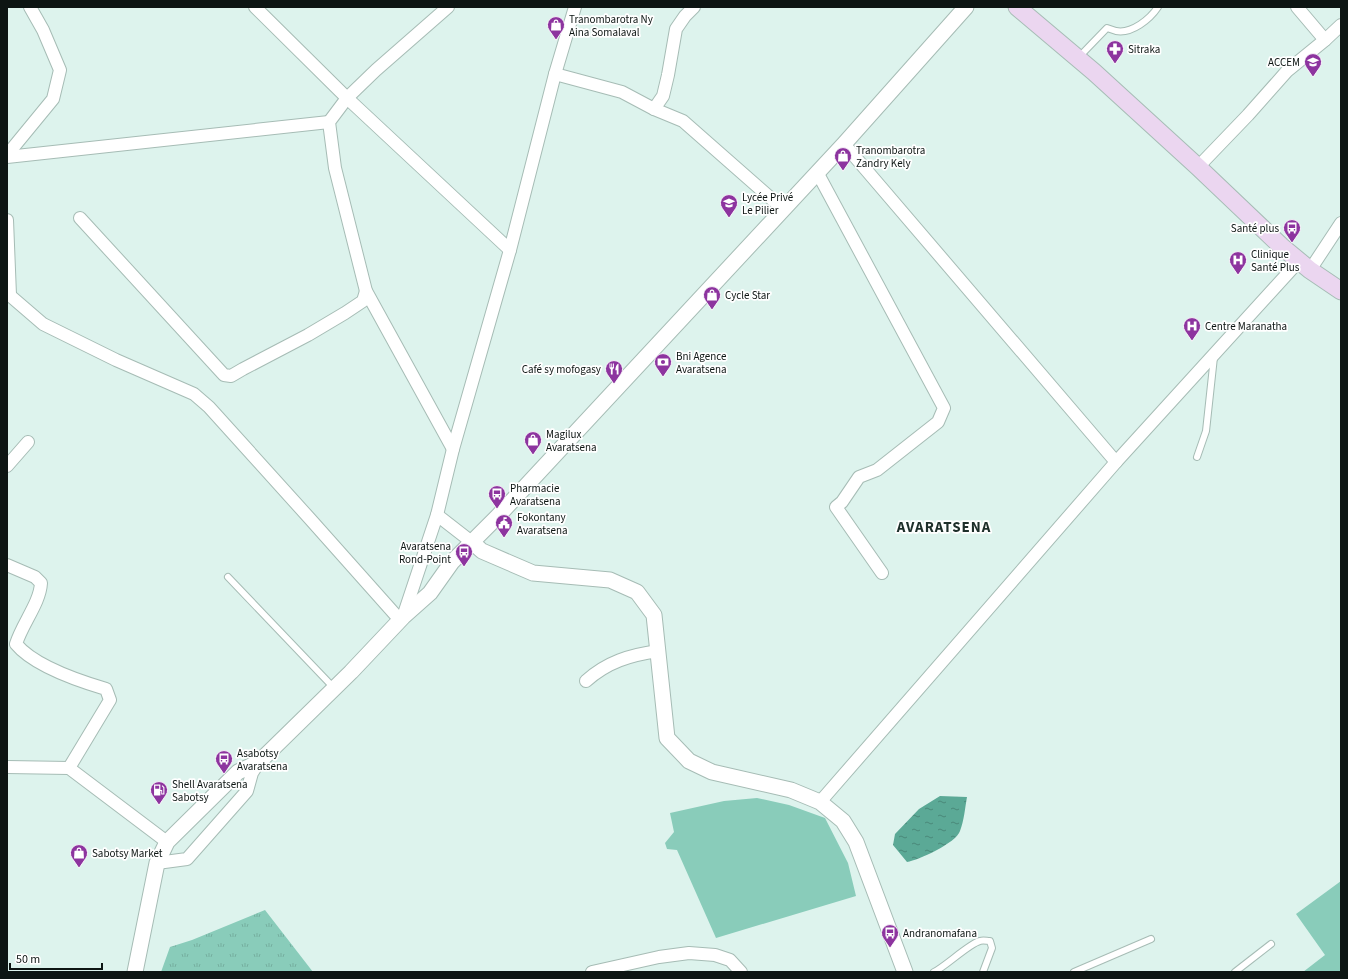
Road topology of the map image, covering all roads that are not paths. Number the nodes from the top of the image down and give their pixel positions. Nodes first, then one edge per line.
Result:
1 (30, 7) edge
2 (255, 7) edge
3 (448, 7) edge
4 (575, 7) edge
5 (694, 7) edge
6 (966, 7) edge
7 (1017, 7) edge
8 (1158, 7) edge
9 (1296, 7) edge
10 (1341, 25) edge
11 (1325, 40) junction
12 (1078, 58) junction
13 (555, 74) junction
14 (347, 98) junction
15 (654, 109) junction
16 (329, 122) junction
17 (844, 144) junction
18 (7, 156) edge
19 (1198, 167) junction
20 (817, 172) junction
21 (783, 209) junction
22 (80, 218) dead end
23 (7, 220) edge
24 (1341, 224) edge
25 (510, 250) junction
26 (1305, 265) junction
27 (366, 291) junction
28 (1341, 291) edge
29 (9, 294) edge
30 (1214, 356) junction
31 (28, 442) dead end
32 (453, 449) junction
33 (1197, 457) dead end
34 (1116, 462) junction
35 (7, 466) edge
36 (437, 515) junction
37 (473, 543) junction
38 (7, 565) edge
39 (882, 573) dead end
40 (228, 577) dead end
41 (401, 619) junction
42 (658, 651) junction
43 (586, 681) dead end
44 (334, 688) junction
45 (259, 762) junction
46 (7, 767) edge
47 (69, 768) junction
48 (820, 802) junction
49 (167, 842) junction
50 (158, 863) junction
51 (1151, 939) dead end
52 (1271, 944) dead end
53 (135, 972) edge
54 (592, 972) edge
55 (741, 972) edge
56 (905, 972) edge
57 (934, 972) edge
58 (983, 972) edge
59 (1074, 972) edge
60 (1235, 972) edge

1 - 18 street
2 - 14 street
3 - 14 street
4 - 13 street
5 - 15 street
6 - 17 street
7 - 12 main road
8 - 12 lane
9 - 11 street
10 - 11 street
11 - 19 street
12 - 19 main road
13 - 15 street
13 - 25 street
14 - 16 street
14 - 25 street
15 - 21 street
16 - 18 street
16 - 27 street
17 - 20 street
17 - 34 street
19 - 26 main road
20 - 21 street
20 - 39 street
21 - 37 street
22 - 27 street
23 - 29 street
24 - 26 street
25 - 32 street
26 - 28 main road
26 - 30 street
27 - 32 street
29 - 41 street
30 - 33 lane
30 - 34 street
31 - 35 street
32 - 36 street
34 - 48 street
36 - 37 street
36 - 41 street
37 - 41 street
37 - 42 street
38 - 47 street
40 - 44 lane
41 - 44 street
42 - 43 street
42 - 48 street
44 - 45 street
45 - 49 street
45 - 50 street
46 - 47 street
47 - 49 street
48 - 56 street
49 - 50 street
50 - 53 street
51 - 59 lane
52 - 60 lane
54 - 55 street
57 - 58 lane

